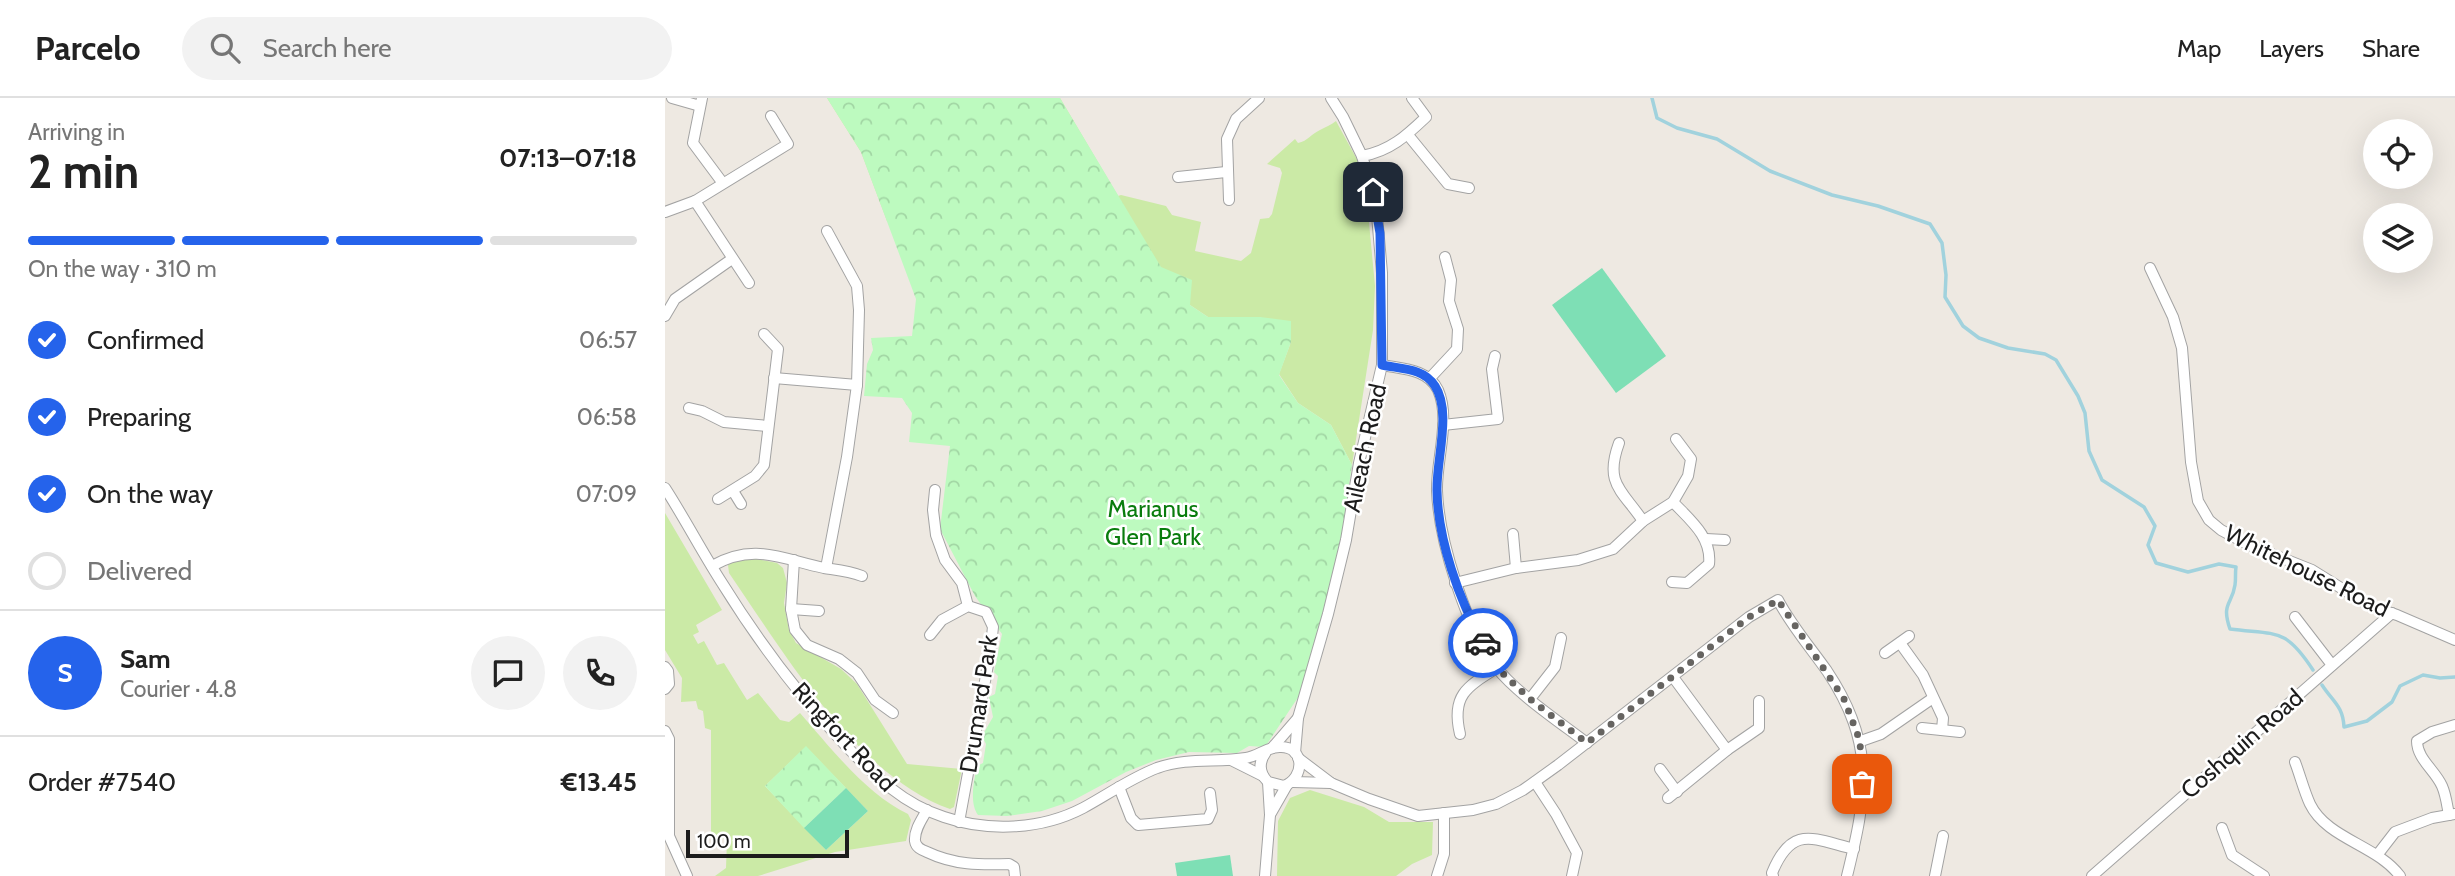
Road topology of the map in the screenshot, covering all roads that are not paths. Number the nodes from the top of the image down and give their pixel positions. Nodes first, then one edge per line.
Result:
1 (672, 98) edge
2 (1259, 98) edge
3 (1331, 98) edge
4 (1412, 98) edge
5 (701, 102) edge
6 (771, 116) dead end
7 (1408, 135) junction
8 (1362, 156) junction
9 (1226, 172) junction
10 (1178, 177) dead end
11 (722, 182) junction
12 (1469, 188) dead end
13 (1229, 200) dead end
14 (695, 201) junction
15 (665, 212) edge
16 (827, 231) dead end
17 (1445, 257) dead end
18 (732, 259) junction
19 (2150, 268) dead end
20 (748, 283) dead end
21 (665, 316) edge
22 (764, 334) dead end
23 (1495, 356) dead end
24 (1382, 365) junction
25 (774, 378) junction
26 (1430, 378) junction
27 (857, 385) junction
28 (689, 408) dead end
29 (1443, 425) junction
30 (768, 426) junction
31 (1676, 439) dead end
32 (1619, 443) dead end
33 (665, 488) edge
34 (935, 490) dead end
35 (733, 491) junction
36 (718, 499) dead end
37 (1673, 502) junction
38 (741, 504) dead end
39 (1643, 521) junction
40 (1513, 534) dead end
41 (1706, 539) junction
42 (1725, 540) dead end
43 (795, 560) junction
44 (712, 566) junction
45 (826, 568) junction
46 (1516, 568) junction
47 (862, 576) dead end
48 (1672, 582) dead end
49 (1455, 583) junction
50 (968, 606) junction
51 (791, 609) junction
52 (818, 611) dead end
53 (2392, 613) junction
54 (2295, 617) dead end
55 (930, 635) dead end
56 (1561, 638) dead end
57 (2455, 640) edge
58 (1885, 653) dead end
59 (2332, 665) junction
60 (665, 667) edge
61 (1497, 668) junction
62 (1673, 677) junction
63 (665, 689) edge
64 (1933, 698) junction
65 (1530, 699) junction
66 (1759, 701) dead end
67 (893, 713) dead end
68 (1298, 718) junction
69 (2455, 725) edge
70 (1923, 727) dead end
71 (1942, 730) junction
72 (665, 731) edge
73 (1960, 732) dead end
74 (1460, 734) dead end
75 (1860, 741) junction
76 (1587, 743) junction
77 (1269, 750) junction
78 (1727, 750) junction
79 (1297, 756) junction
80 (1231, 760) junction
81 (2295, 762) dead end
82 (1660, 769) dead end
83 (1265, 779) junction
84 (1535, 782) junction
85 (1290, 783) junction
86 (1331, 783) junction
87 (1119, 787) junction
88 (1210, 793) dead end
89 (927, 810) junction
90 (1444, 813) junction
91 (2452, 814) edge
92 (1270, 815) junction
93 (667, 822) edge
94 (959, 822) junction
95 (2222, 828) dead end
96 (1943, 836) dead end
97 (1854, 849) junction
98 (2378, 854) junction
99 (687, 876) edge
100 (1015, 876) edge
101 (1265, 876) edge
102 (1437, 876) edge
103 (1572, 876) edge
104 (1773, 876) edge
105 (1846, 876) edge
106 (1935, 876) edge
107 (2092, 876) edge
108 (2264, 876) edge
109 (2400, 876) edge

1 - 5 street
2 - 9 street
3 - 8 street, Aileach Road
4 - 7 street
5 - 11 street
6 - 11 street
7 - 8 street
7 - 12 street
8 - 24 street, Aileach Road
9 - 10 street
9 - 13 street
11 - 14 street
14 - 15 street
14 - 18 street
16 - 27 street
17 - 26 street
18 - 20 street
18 - 21 street
19 - 53 street, Whitehouse Road
22 - 25 street
23 - 29 street
24 - 26 street
24 - 68 street, Aileach Road
25 - 27 street
25 - 30 street
26 - 29 street
27 - 45 street
28 - 30 street
29 - 49 street
30 - 35 street
31 - 37 street
32 - 39 street
33 - 44 street, Ringfort Road
34 - 50 street
35 - 36 street
35 - 38 street
37 - 39 street
37 - 41 street
39 - 46 street
40 - 46 street
41 - 42 street
41 - 48 street
43 - 44 street
43 - 45 street
43 - 51 street
44 - 89 street, Ringfort Road
45 - 47 street
46 - 49 street
49 - 61 street
50 - 55 street, Drumard Park
50 - 94 street, Drumard Park
51 - 52 street
51 - 67 street
53 - 57 street, Whitehouse Road
53 - 59 street, Coshquin Road
54 - 59 street
56 - 65 street
58 - 64 street
59 - 107 street, Coshquin Road
60 - 63 street
61 - 65 street
61 - 74 street
62 - 75 street
62 - 76 street
62 - 78 street
64 - 71 street
64 - 75 street
65 - 76 street
66 - 78 street
68 - 77 street, Aileach Road
68 - 79 street, Aileach Road
69 - 91 street
70 - 71 street
71 - 73 street
72 - 93 street
75 - 97 street
76 - 84 street
77 - 79 street
77 - 80 street, Ringfort Road
77 - 83 street
78 - 82 street
79 - 85 street
79 - 86 street
80 - 83 street, Ringfort Road
80 - 87 street, Ringfort Road
81 - 98 street
83 - 85 street
83 - 92 street
84 - 90 street
84 - 103 street
85 - 86 street
85 - 92 street
86 - 90 street
87 - 88 street
87 - 94 street, Ringfort Road
89 - 94 street, Ringfort Road
89 - 100 street
90 - 102 street
91 - 98 street
92 - 101 street
93 - 99 street
95 - 108 street
96 - 106 street
97 - 104 street
97 - 105 street
98 - 109 street

